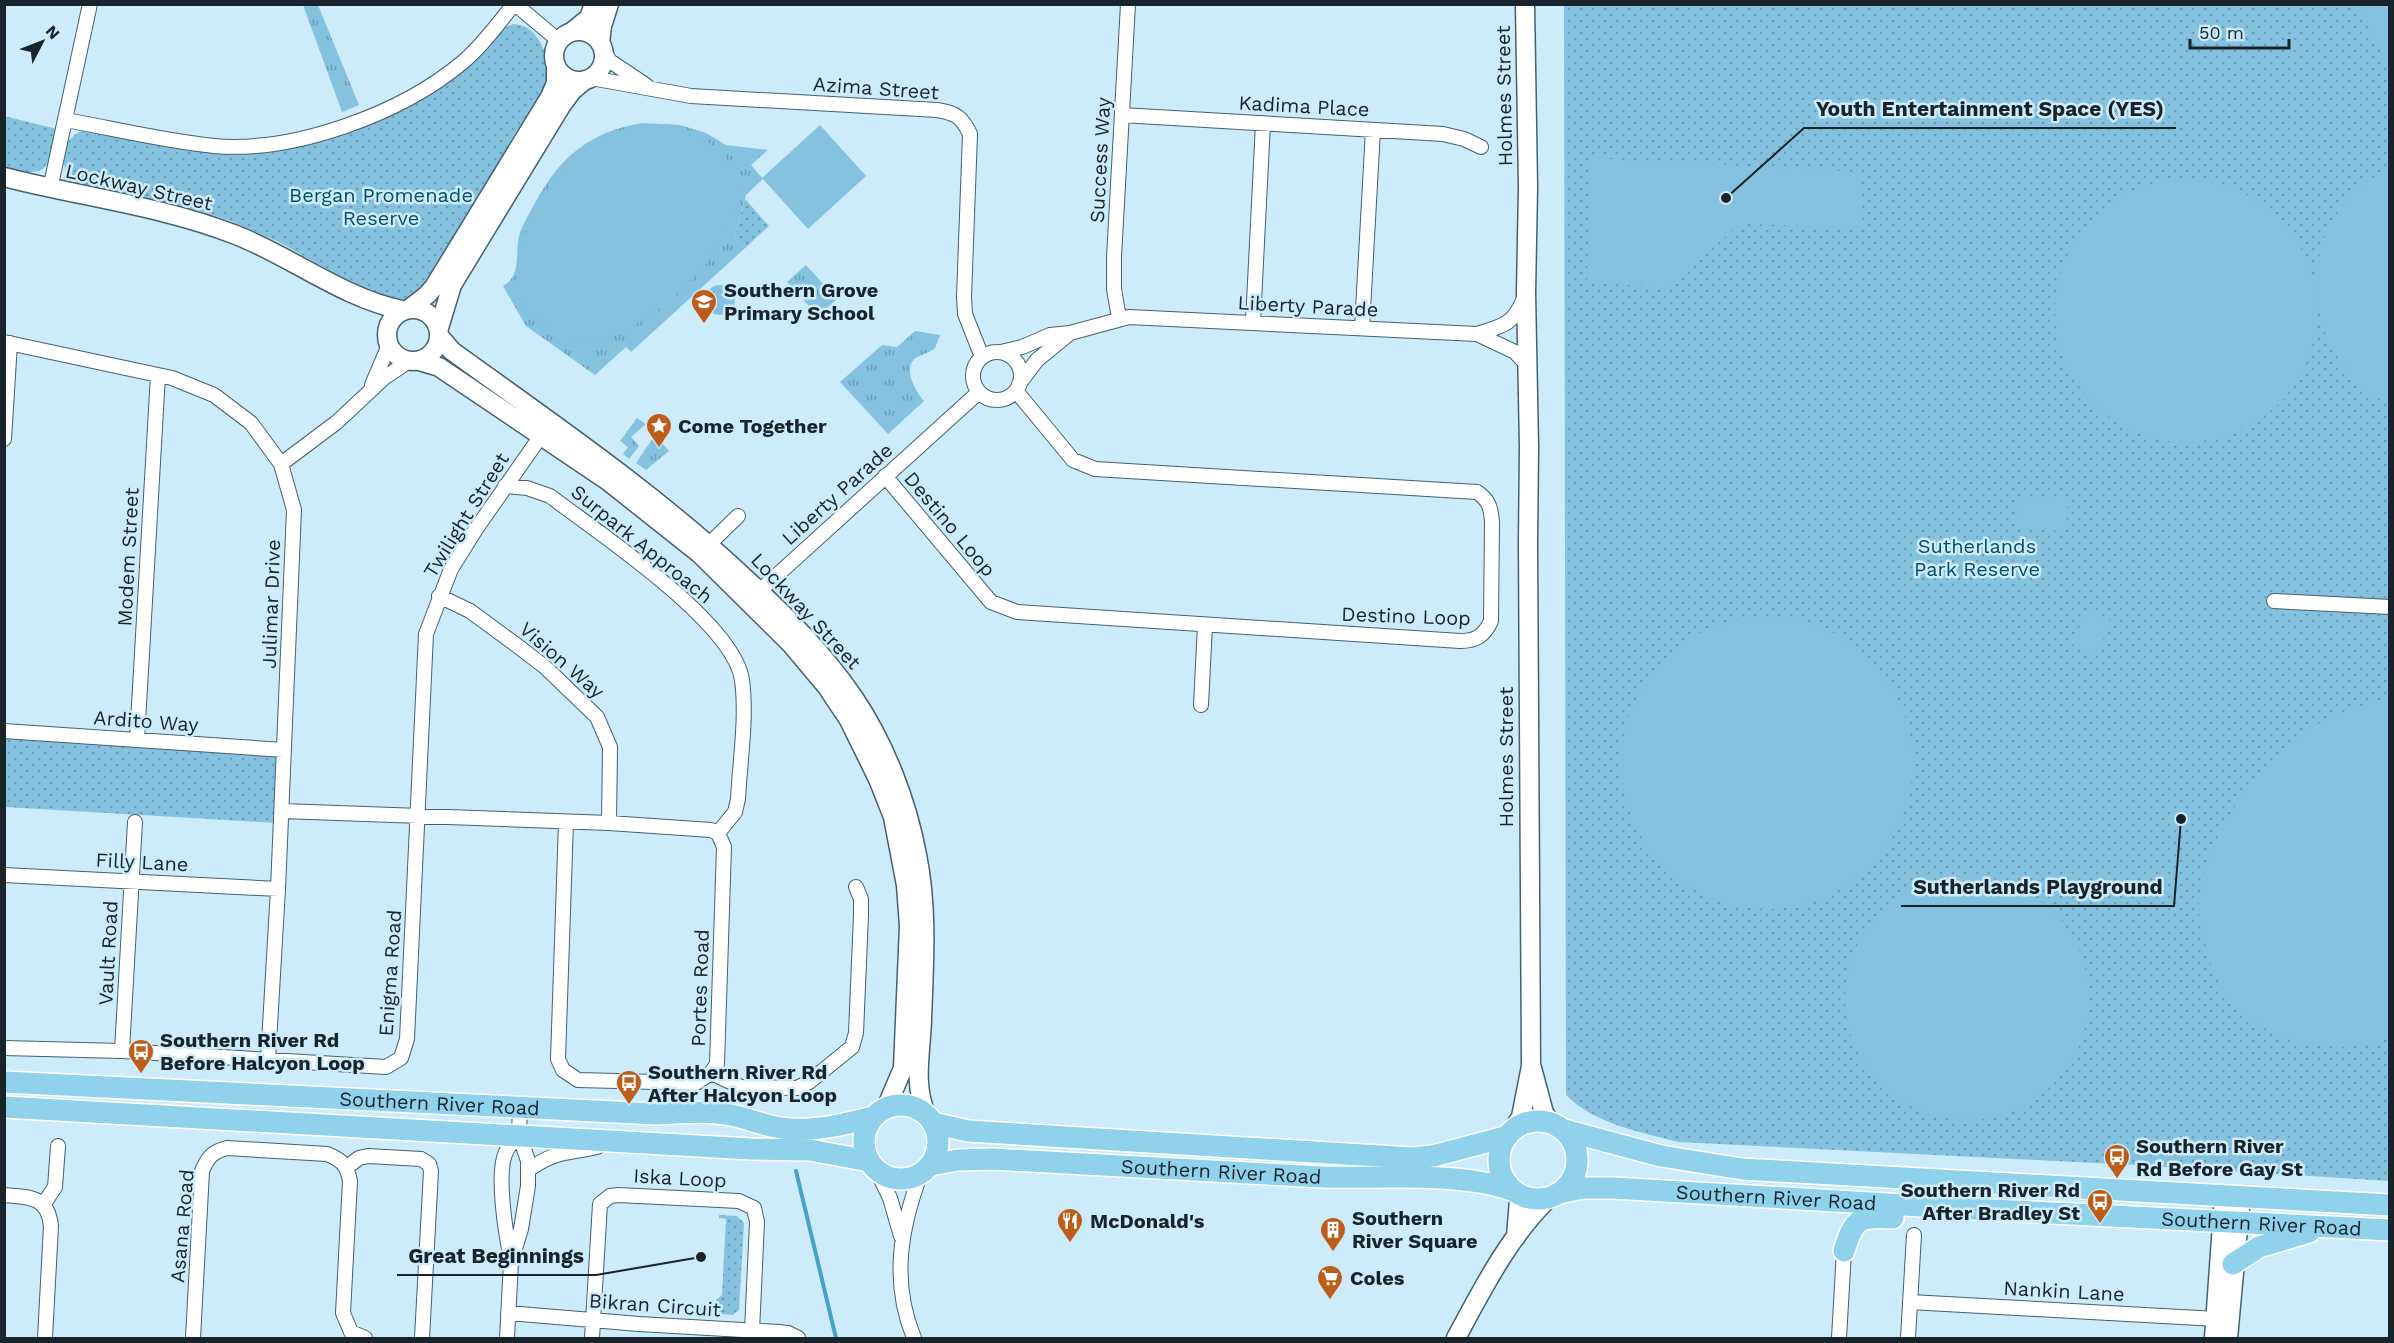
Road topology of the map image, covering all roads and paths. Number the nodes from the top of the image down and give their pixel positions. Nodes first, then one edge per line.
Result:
1 (90, 4) edge
2 (514, 4) edge
3 (594, 4) edge
4 (609, 4) edge
5 (1128, 4) edge
6 (1526, 4) edge
7 (566, 36) junction
8 (602, 46) junction
9 (556, 65) junction
10 (588, 79) junction
11 (651, 88) junction
12 (1122, 115) junction
13 (66, 120) junction
14 (1263, 123) junction
15 (1373, 130) junction
16 (1481, 147) dead end
17 (4, 177) edge
18 (1528, 187) junction
19 (50, 189) junction
20 (1526, 293) junction
21 (358, 296) junction
22 (406, 310) junction
23 (1119, 318) junction
24 (1253, 322) junction
25 (1362, 328) junction
26 (439, 332) junction
27 (1070, 333) junction
28 (1477, 334) junction
29 (388, 339) junction
30 (7, 343) edge
31 (1001, 352) junction
32 (982, 357) junction
33 (414, 361) junction
34 (1527, 366) junction
35 (158, 375) junction
36 (1017, 388) junction
37 (368, 392) junction
38 (979, 392) junction
39 (546, 429) junction
40 (4, 439) edge
41 (1529, 447) junction
42 (281, 464) junction
43 (885, 476) junction
44 (505, 486) junction
45 (738, 516) dead end
46 (704, 549) junction
47 (439, 596) junction
48 (753, 596) junction
49 (2274, 601) dead end
50 (2390, 607) edge
51 (1205, 625) junction
52 (1201, 705) dead end
53 (4, 731) edge
54 (137, 740) junction
55 (284, 750) junction
56 (282, 811) junction
57 (418, 814) junction
58 (135, 822) dead end
59 (566, 822) junction
60 (609, 823) junction
61 (718, 832) junction
62 (4, 875) edge
63 (131, 881) junction
64 (856, 887) dead end
65 (278, 889) junction
66 (4, 1048) edge
67 (123, 1051) junction
68 (268, 1060) junction
69 (1531, 1066) junction
70 (711, 1073) junction
71 (4, 1082) edge
72 (4, 1107) edge
73 (520, 1108) junction
74 (880, 1112) junction
75 (930, 1119) junction
76 (1557, 1126) junction
77 (1509, 1133) junction
78 (519, 1134) junction
79 (623, 1141) junction
80 (58, 1146) dead end
81 (872, 1165) junction
82 (347, 1167) junction
83 (926, 1169) junction
84 (528, 1170) junction
85 (1514, 1192) junction
86 (4, 1195) edge
87 (1554, 1196) junction
88 (2232, 1196) junction
89 (43, 1205) junction
90 (2390, 1205) edge
91 (1973, 1209) junction
92 (2230, 1222) junction
93 (2327, 1227) junction
94 (2390, 1230) edge
95 (1914, 1235) dead end
96 (1516, 1237) junction
97 (902, 1238) junction
98 (1844, 1251) joint
99 (511, 1262) junction
100 (2233, 1264) junction
101 (1910, 1302) junction
102 (508, 1313) junction
103 (2217, 1319) junction
104 (593, 1320) junction
105 (752, 1330) junction
106 (45, 1338) edge
107 (193, 1338) edge
108 (365, 1338) edge
109 (422, 1338) edge
110 (507, 1338) edge
111 (592, 1338) edge
112 (798, 1338) edge
113 (914, 1338) edge
114 (1456, 1338) edge
115 (1839, 1338) edge
116 (1908, 1338) edge
117 (2214, 1338) edge
118 (2228, 1338) edge

1 - 13 street
2 - 7 street
2 - 13 street
3 - 7 street
4 - 8 street
5 - 12 street, Success Way
6 - 18 street, Holmes Street
7 - 8 street
7 - 9 street
8 - 10 street
8 - 11 street
9 - 10 street
9 - 22 street
10 - 11 street
10 - 26 street
11 - 32 street, Azima Street
12 - 14 street, Kadima Place
12 - 23 street, Success Way
13 - 19 street
14 - 15 street, Kadima Place
14 - 24 street
15 - 16 street, Kadima Place
15 - 25 street
17 - 19 street, Lockway Street
18 - 20 street, Holmes Street
18 - 41 street, Holmes Street
19 - 21 street, Lockway Street
20 - 28 street, Liberty Parade
20 - 34 street, Holmes Street
21 - 22 street, Lockway Street
21 - 29 street, Lockway Street
22 - 26 street
22 - 29 street
23 - 24 street, Liberty Parade
23 - 27 street, Liberty Parade
24 - 25 street, Liberty Parade
25 - 28 street, Liberty Parade
26 - 33 street
26 - 39 street, Lockway Street
27 - 31 street, Liberty Parade
27 - 36 street, Liberty Parade
28 - 34 street
29 - 33 street
29 - 37 street
30 - 35 street, Julimar Drive
30 - 40 street
31 - 32 street
31 - 36 street
32 - 38 street
33 - 37 street
33 - 39 street, Lockway Street
34 - 41 street, Holmes Street
35 - 42 street, Julimar Drive
35 - 54 street, Modem Street
36 - 38 street
36 - 51 street, Destino Loop
37 - 42 street
38 - 43 street, Liberty Parade
39 - 44 street, Twilight Street
39 - 46 street, Lockway Street
41 - 69 street, Holmes Street
42 - 55 street, Julimar Drive
43 - 48 street, Liberty Parade
43 - 51 street, Destino Loop
44 - 47 street, Twilight Street
44 - 61 street, Surpark Approach
45 - 46 street
46 - 48 street, Lockway Street
47 - 57 street, Twilight Street
47 - 60 street, Vision Way
48 - 74 street, Lockway Street
48 - 75 street, Lockway Street
49 - 50 street
51 - 52 street
53 - 54 street, Ardito Way
54 - 55 street, Ardito Way
55 - 56 street, Julimar Drive
56 - 57 street
56 - 65 street, Julimar Drive
57 - 59 street
57 - 68 street, Enigma Road
58 - 63 street, Vault Road
59 - 60 street
59 - 70 street, Portes Road
60 - 61 street
61 - 70 street, Portes Road
62 - 63 street, Filly Lane
63 - 65 street, Filly Lane
63 - 67 street, Vault Road
64 - 70 street
65 - 68 street, Julimar Drive
66 - 67 street, Enigma Road
67 - 68 street, Enigma Road
69 - 76 street, Holmes Street
69 - 77 street, Holmes Street
71 - 73 main road, Southern River Road
72 - 78 main road, Southern River Road
73 - 74 main road, Southern River Road
73 - 78 street
74 - 75 main road
74 - 81 main road
75 - 77 main road, Southern River Road
75 - 83 main road
76 - 77 main road
76 - 87 main road
76 - 88 main road, Southern River Road
77 - 85 main road
78 - 79 main road, Southern River Road
78 - 84 street
78 - 99 street
79 - 81 main road, Southern River Road
79 - 84 street
80 - 89 street
81 - 83 main road
81 - 97 street
82 - 107 street, Asana Road
82 - 108 street
82 - 109 street
83 - 85 main road, Southern River Road
83 - 97 street
84 - 99 street
85 - 87 main road
85 - 96 street
86 - 89 street
87 - 91 main road, Southern River Road
87 - 96 street
88 - 90 main road, Southern River Road
88 - 92 street
89 - 106 street
91 - 92 main road, Southern River Road
91 - 98 main road
92 - 93 main road, Southern River Road
92 - 100 street
92 - 103 street
93 - 94 main road, Southern River Road
93 - 100 main road
95 - 101 street
96 - 114 street
97 - 113 street
98 - 115 street
99 - 102 street
100 - 118 street
101 - 103 street, Nankin Lane
101 - 116 street
102 - 104 street, Bikran Circuit
102 - 110 street
103 - 117 street
104 - 105 street, Bikran Circuit
104 - 105 street, Iska Loop
104 - 111 street
105 - 112 street, Bikran Circuit

